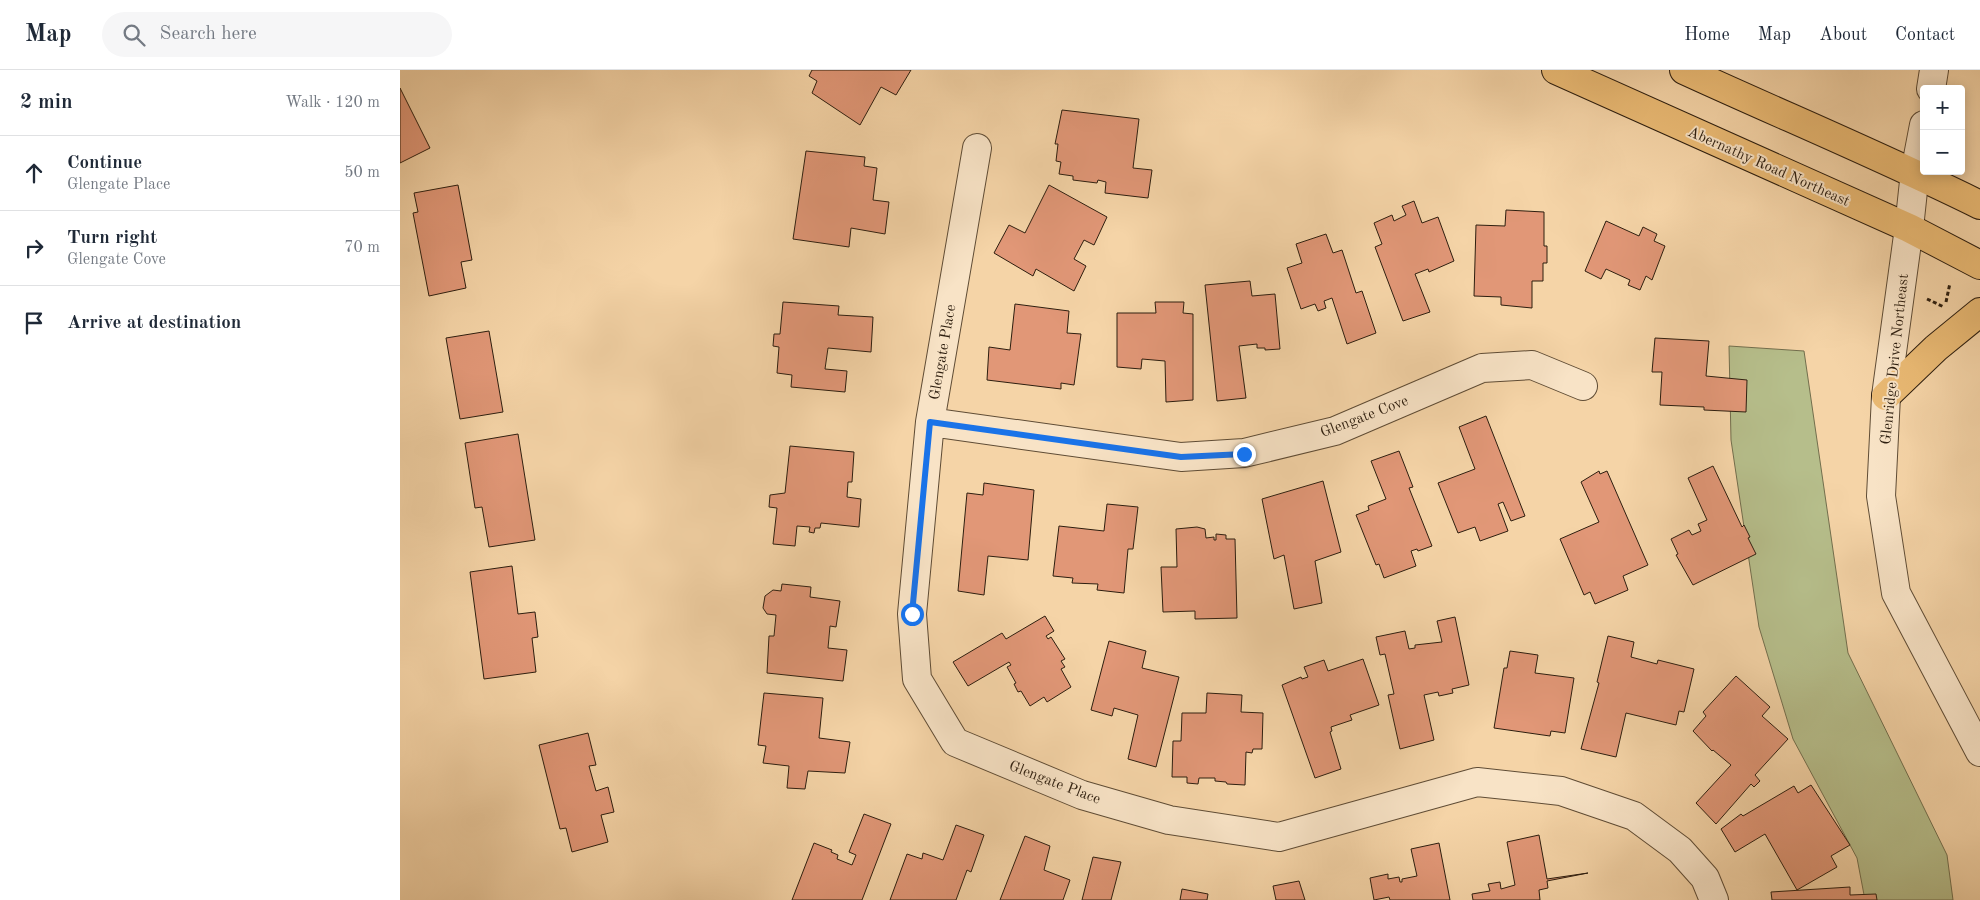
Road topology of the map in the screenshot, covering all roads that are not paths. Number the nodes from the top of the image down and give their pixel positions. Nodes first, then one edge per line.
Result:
1 (1556, 70) edge
2 (1684, 70) edge
3 (1934, 70) edge
4 (1932, 85) edge
5 (1923, 130) edge
6 (977, 148) dead end
7 (1915, 172) junction
8 (1980, 205) edge
9 (1909, 228) junction
10 (1980, 265) edge
11 (1980, 312) edge
12 (1583, 386) dead end
13 (1886, 396) junction
14 (930, 422) junction
15 (1980, 752) edge
16 (1714, 900) edge

1 - 9 main road, Abernathy Road Northeast
2 - 7 main road
3 - 4 street
5 - 7 street, Glenridge Drive Northeast
6 - 14 street, Glengate Place
7 - 8 main road
7 - 9 street, Glenridge Drive Northeast
9 - 10 main road, Abernathy Road Northeast
9 - 13 street, Glenridge Drive Northeast
11 - 13 main road
12 - 14 street, Glengate Cove
13 - 15 street, Glenridge Drive Northeast
14 - 16 street, Glengate Place

